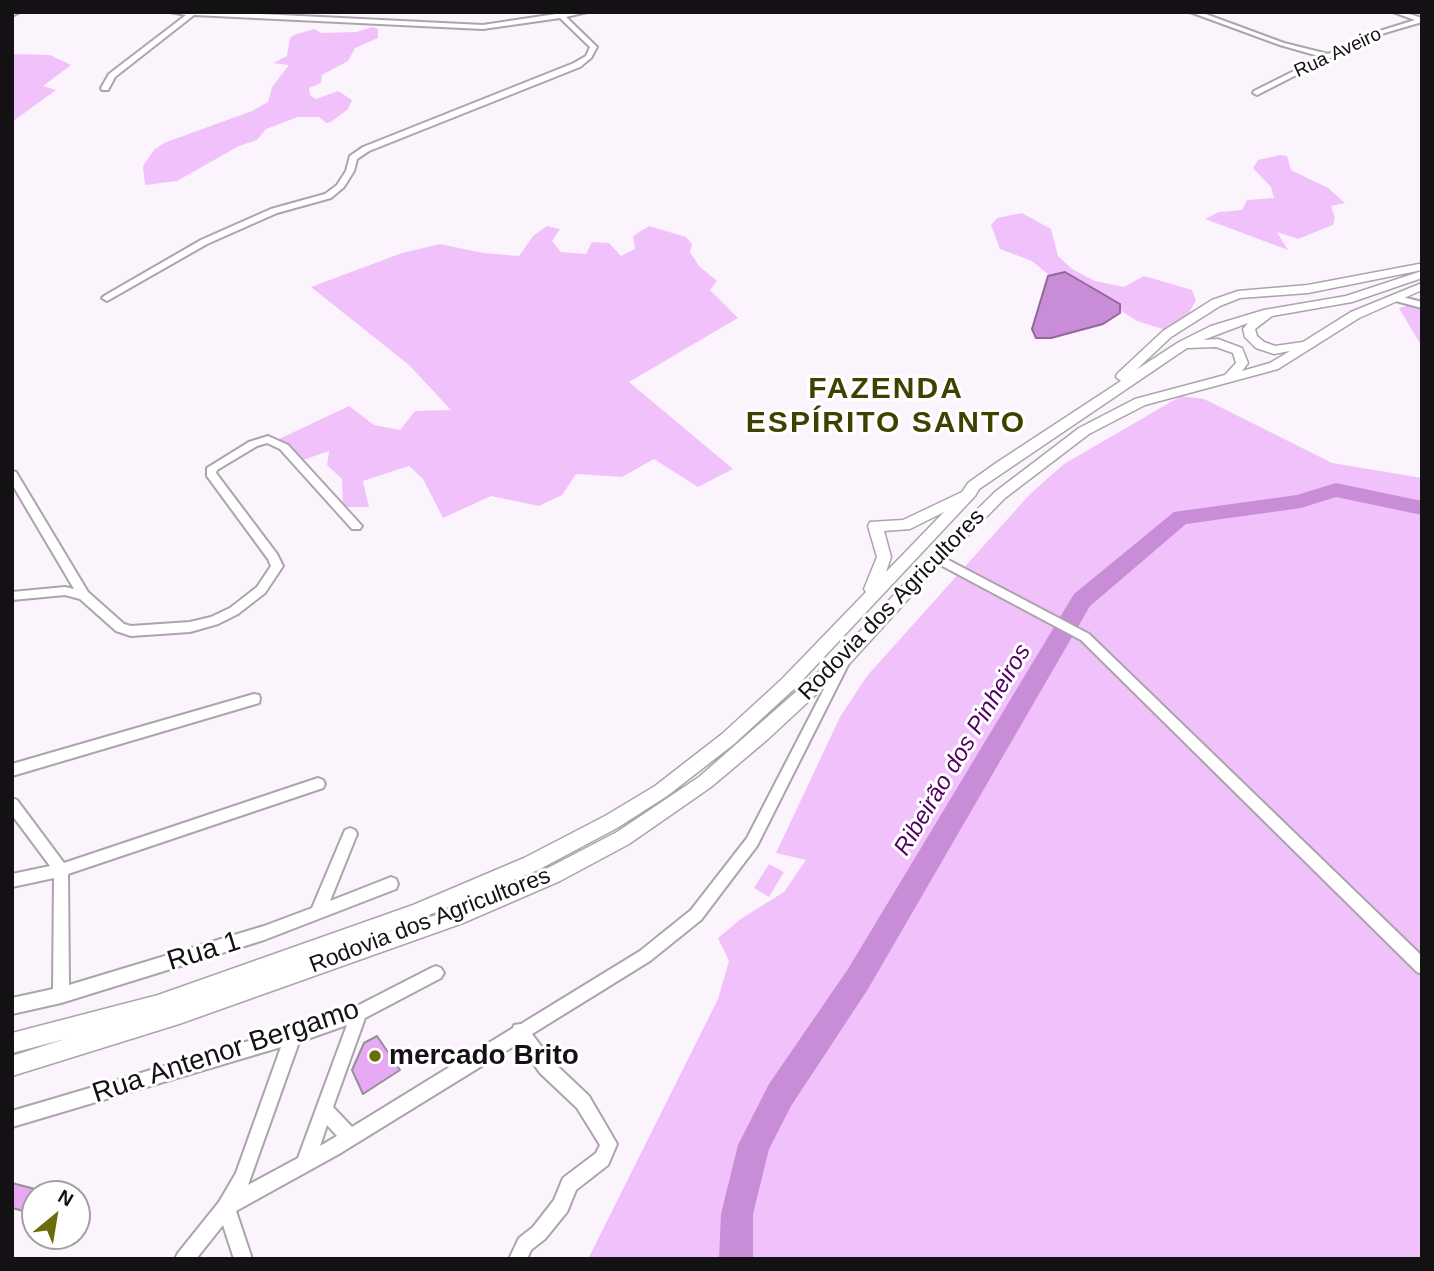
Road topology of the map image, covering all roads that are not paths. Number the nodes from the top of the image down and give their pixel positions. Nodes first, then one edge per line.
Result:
1 (173, 12) edge
2 (584, 12) edge
3 (1193, 12) edge
4 (1396, 12) edge
5 (191, 13) edge
6 (563, 17) junction
7 (1422, 20) edge
8 (1327, 56) junction
9 (105, 88) dead end
10 (1257, 93) dead end
11 (1422, 267) edge
12 (1422, 274) edge
13 (1422, 285) edge
14 (107, 298) dead end
15 (1395, 298) junction
16 (1422, 304) edge
17 (1299, 307) junction
18 (1320, 338) junction
19 (1183, 345) junction
20 (1231, 376) junction
21 (1082, 414) junction
22 (12, 475) edge
23 (17, 490) edge
24 (970, 493) junction
25 (356, 526) dead end
26 (937, 558) junction
27 (84, 595) junction
28 (12, 596) edge
29 (869, 597) junction
30 (845, 659) junction
31 (254, 699) dead end
32 (12, 770) edge
33 (318, 784) dead end
34 (12, 804) edge
35 (350, 834) dead end
36 (61, 870) junction
37 (12, 881) edge
38 (390, 884) dead end
39 (318, 911) junction
40 (1422, 967) edge
41 (436, 973) dead end
42 (61, 995) junction
43 (12, 1006) edge
44 (359, 1013) junction
45 (520, 1031) junction
46 (293, 1036) junction
47 (19, 1039) edge
48 (12, 1066) edge
49 (324, 1109) junction
50 (12, 1119) edge
51 (349, 1136) junction
52 (305, 1163) junction
53 (226, 1206) junction
54 (184, 1259) edge
55 (243, 1259) edge
56 (519, 1259) edge

1 - 5 street
2 - 6 street
3 - 8 street
4 - 7 street
5 - 6 street
5 - 9 street
6 - 14 street
7 - 8 street, Rua Aveiro
8 - 10 street, Rua Aveiro
11 - 21 main road
12 - 17 main road, Rodovia dos Agricultores
13 - 15 main road, Rodovia dos Agricultores
15 - 16 street
15 - 18 main road, Rodovia dos Agricultores
17 - 18 main road
17 - 19 main road, Rodovia dos Agricultores
18 - 20 main road, Rodovia dos Agricultores
19 - 20 main road
19 - 21 main road, Rodovia dos Agricultores
20 - 26 main road, Rodovia dos Agricultores
21 - 24 main road, Rodovia dos Agricultores
22 - 23 street
23 - 27 street
24 - 29 main road, Rodovia dos Agricultores
24 - 29 main road
25 - 27 street
26 - 30 main road, Rodovia dos Agricultores
26 - 40 street
27 - 28 street
29 - 47 main road, Rodovia dos Agricultores
30 - 45 street
30 - 48 main road, Rodovia dos Agricultores
31 - 32 street
33 - 36 street
34 - 36 street
35 - 39 street
36 - 37 street
36 - 42 street
38 - 39 street, Rua 1
39 - 42 street, Rua 1
41 - 44 street, Rua Antenor Bergamo
42 - 43 street, Rua 1
44 - 46 street, Rua Antenor Bergamo
44 - 49 street
45 - 51 street
45 - 56 street
46 - 50 street, Rua Antenor Bergamo
46 - 53 street
49 - 51 street
49 - 52 street
51 - 52 street
52 - 53 street
53 - 54 street
53 - 55 street

